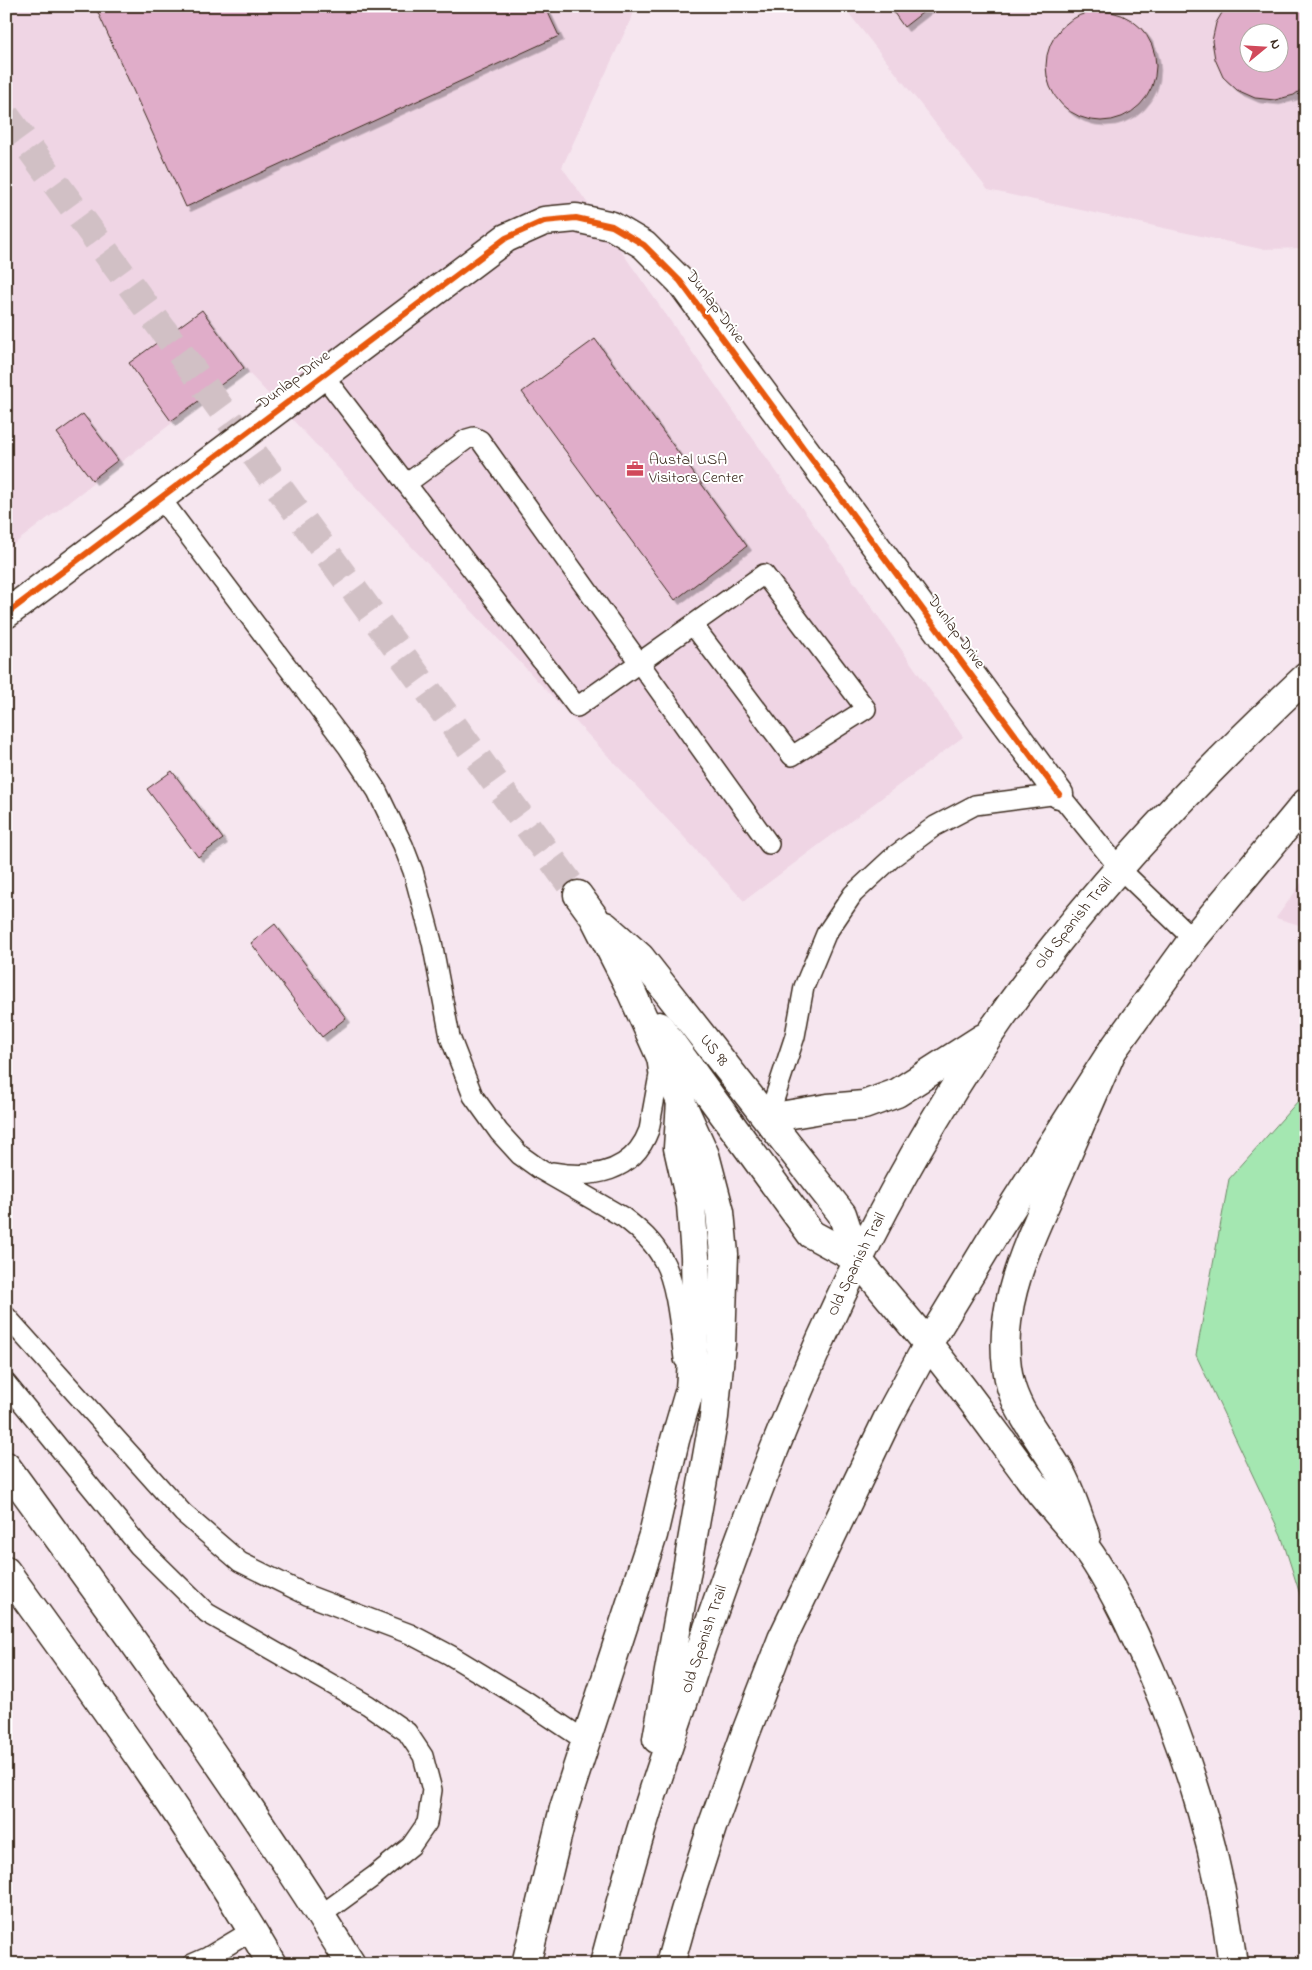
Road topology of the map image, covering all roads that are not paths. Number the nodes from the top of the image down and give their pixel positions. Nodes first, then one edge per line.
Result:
1 (322, 375) junction
2 (406, 484) junction
3 (161, 499) junction
4 (6, 614) edge
5 (692, 625) junction
6 (640, 662) junction
7 (1306, 677) edge
8 (1059, 794) junction
9 (1306, 803) edge
10 (769, 844) dead end
11 (1120, 868) junction
12 (578, 895) tunnel mouth
13 (594, 917) junction
14 (1193, 939) junction
15 (627, 982) junction
16 (990, 1033) junction
17 (656, 1048) junction
18 (1112, 1051) junction
19 (681, 1101) junction
20 (768, 1118) junction
21 (541, 1170) junction
22 (858, 1259) junction
23 (6, 1316) edge
24 (928, 1344) junction
25 (6, 1383) edge
26 (690, 1390) junction
27 (6, 1466) edge
28 (1095, 1560) junction
29 (6, 1570) edge
30 (586, 1741) junction
31 (640, 1832) junction
32 (321, 1915) junction
33 (253, 1930) junction
34 (192, 1964) edge
35 (260, 1964) edge
36 (272, 1964) edge
37 (352, 1964) edge
38 (526, 1964) edge
39 (604, 1964) edge
40 (670, 1964) edge
41 (1233, 1964) edge

1 - 2 lane
1 - 3 main road, Dunlap Drive
1 - 8 main road, Dunlap Drive
2 - 6 lane
2 - 6 lane
3 - 4 main road, Dunlap Drive
3 - 21 lane
5 - 5 lane
5 - 6 lane
6 - 10 lane
7 - 11 main road, Old Spanish Trail
8 - 11 lane, Dunlap Drive
8 - 20 lane
9 - 14 main road
11 - 14 lane, Dunlap Drive
11 - 16 main road, Old Spanish Trail
12 - 13 main road, US 98
13 - 15 main road
13 - 20 main road, US 98 / US 98
14 - 18 main road
15 - 17 main road
15 - 22 main road
16 - 20 main road
16 - 22 main road, Old Spanish Trail
17 - 19 main road
17 - 21 lane
18 - 24 main road
18 - 28 main road
19 - 26 main road
19 - 31 main road
20 - 22 main road, US 98 / US 98
21 - 26 lane
22 - 24 main road, US 98
22 - 31 main road, Old Spanish Trail
23 - 30 lane
24 - 28 main road
24 - 40 main road
25 - 32 lane
26 - 30 main road
27 - 32 main road
28 - 41 main road
29 - 33 main road
30 - 38 main road
31 - 39 main road, Old Spanish Trail
32 - 37 main road
33 - 34 lane
33 - 35 main road
33 - 36 main road

